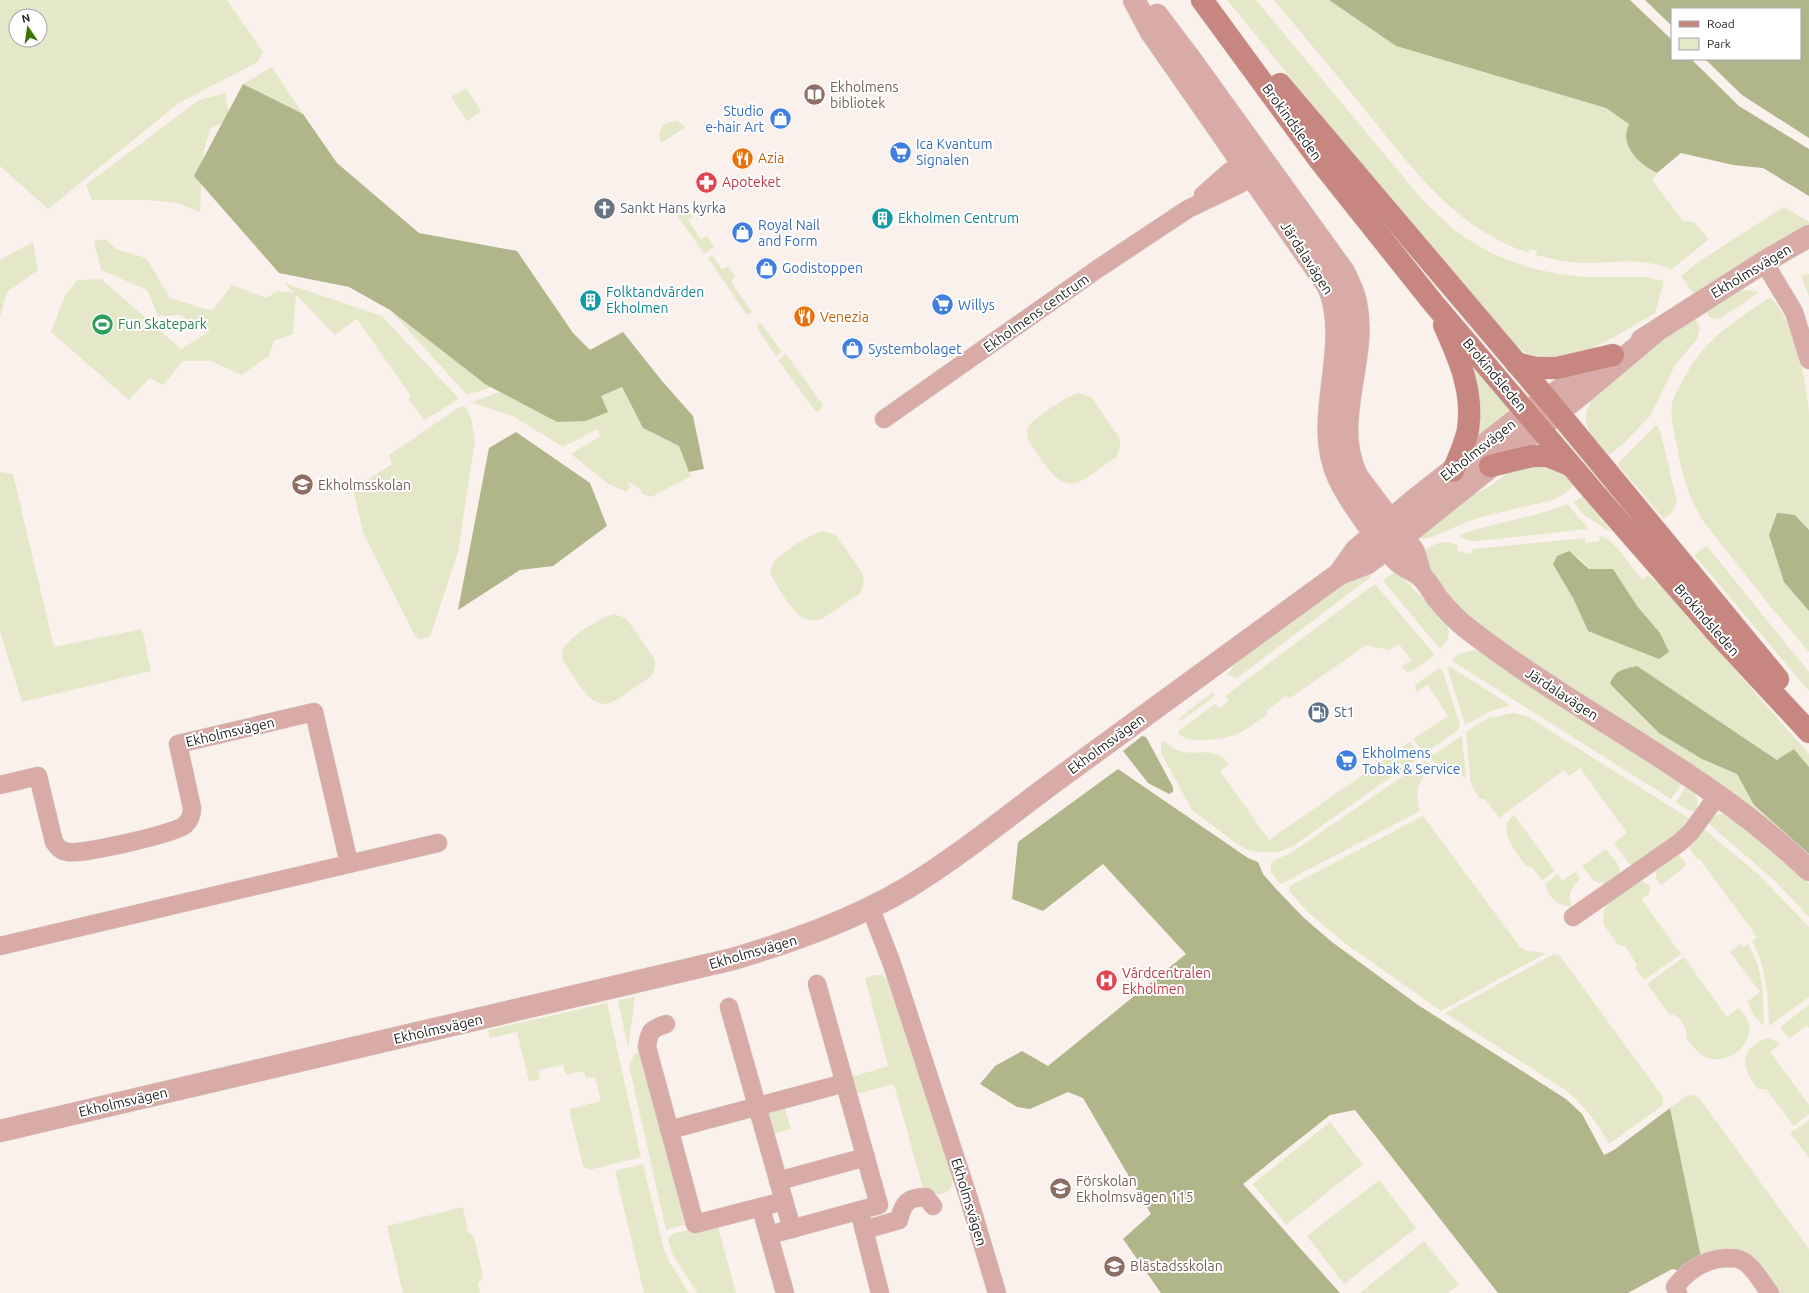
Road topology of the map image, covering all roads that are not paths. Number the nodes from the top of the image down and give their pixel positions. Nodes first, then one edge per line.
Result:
1 (1134, 0) edge
2 (1144, 0) edge
3 (1202, 0) edge
4 (1207, 0) edge
5 (1255, 165) junction
6 (1809, 236) edge
7 (1764, 262) junction
8 (1434, 304) junction
9 (1654, 333) junction
10 (1612, 355) junction
11 (1809, 360) edge
12 (1516, 363) junction
13 (1552, 405) junction
14 (884, 419) dead end
15 (1533, 420) junction
16 (1570, 465) junction
17 (1490, 466) junction
18 (1453, 471) junction
19 (1389, 535) junction
20 (1809, 717) edge
21 (1809, 732) edge
22 (0, 785) edge
23 (1718, 795) junction
24 (438, 843) dead end
25 (349, 863) junction
26 (1809, 870) edge
27 (870, 907) junction
28 (1574, 918) dead end
29 (0, 946) edge
30 (817, 984) dead end
31 (729, 1007) dead end
32 (666, 1024) dead end
33 (845, 1083) junction
34 (757, 1107) junction
35 (669, 1130) junction
36 (0, 1131) edge
37 (866, 1157) junction
38 (778, 1181) junction
39 (784, 1201) junction
40 (933, 1206) dead end
41 (761, 1208) junction
42 (858, 1211) junction
43 (792, 1229) junction
44 (864, 1230) junction
45 (769, 1235) junction
46 (785, 1293) edge
47 (880, 1293) edge
48 (997, 1293) edge
49 (1678, 1293) edge
50 (1770, 1293) edge

1 - 5 street, Järdalavägen
2 - 5 street, Järdalavägen
3 - 8 main road, Brokindsleden
4 - 12 main road, Brokindsleden
5 - 14 street, Ekholmens centrum
5 - 19 street, Järdalavägen
6 - 7 street, Ekholmsvägen
7 - 9 street, Ekholmsvägen
7 - 11 street
8 - 15 main road, Brokindsleden
8 - 18 main road
9 - 10 street, Ekholmsvägen
9 - 13 street, Ekholmsvägen
10 - 12 main road
10 - 13 street, Ekholmsvägen
12 - 13 main road, Brokindsleden
13 - 15 street, Ekholmsvägen
13 - 20 main road, Brokindsleden
15 - 16 main road, Brokindsleden
15 - 17 street, Ekholmsvägen
15 - 18 street, Ekholmsvägen
16 - 17 main road
16 - 21 main road, Brokindsleden
17 - 19 street, Ekholmsvägen
18 - 19 street, Ekholmsvägen
19 - 23 street, Järdalavägen
19 - 27 street, Ekholmsvägen
22 - 25 street, Ekholmsvägen
23 - 26 street, Järdalavägen
23 - 28 street
24 - 25 street
25 - 29 street
27 - 36 street, Ekholmsvägen
27 - 48 street, Ekholmsvägen
30 - 33 street
31 - 34 street
32 - 35 street
33 - 34 street
33 - 37 street
34 - 35 street
34 - 38 street
35 - 41 street
37 - 38 street
37 - 42 street
38 - 39 street
39 - 41 street
39 - 43 street
40 - 44 street
41 - 45 street
42 - 43 street
42 - 44 street
43 - 45 street
44 - 47 street
45 - 46 street
49 - 50 street

